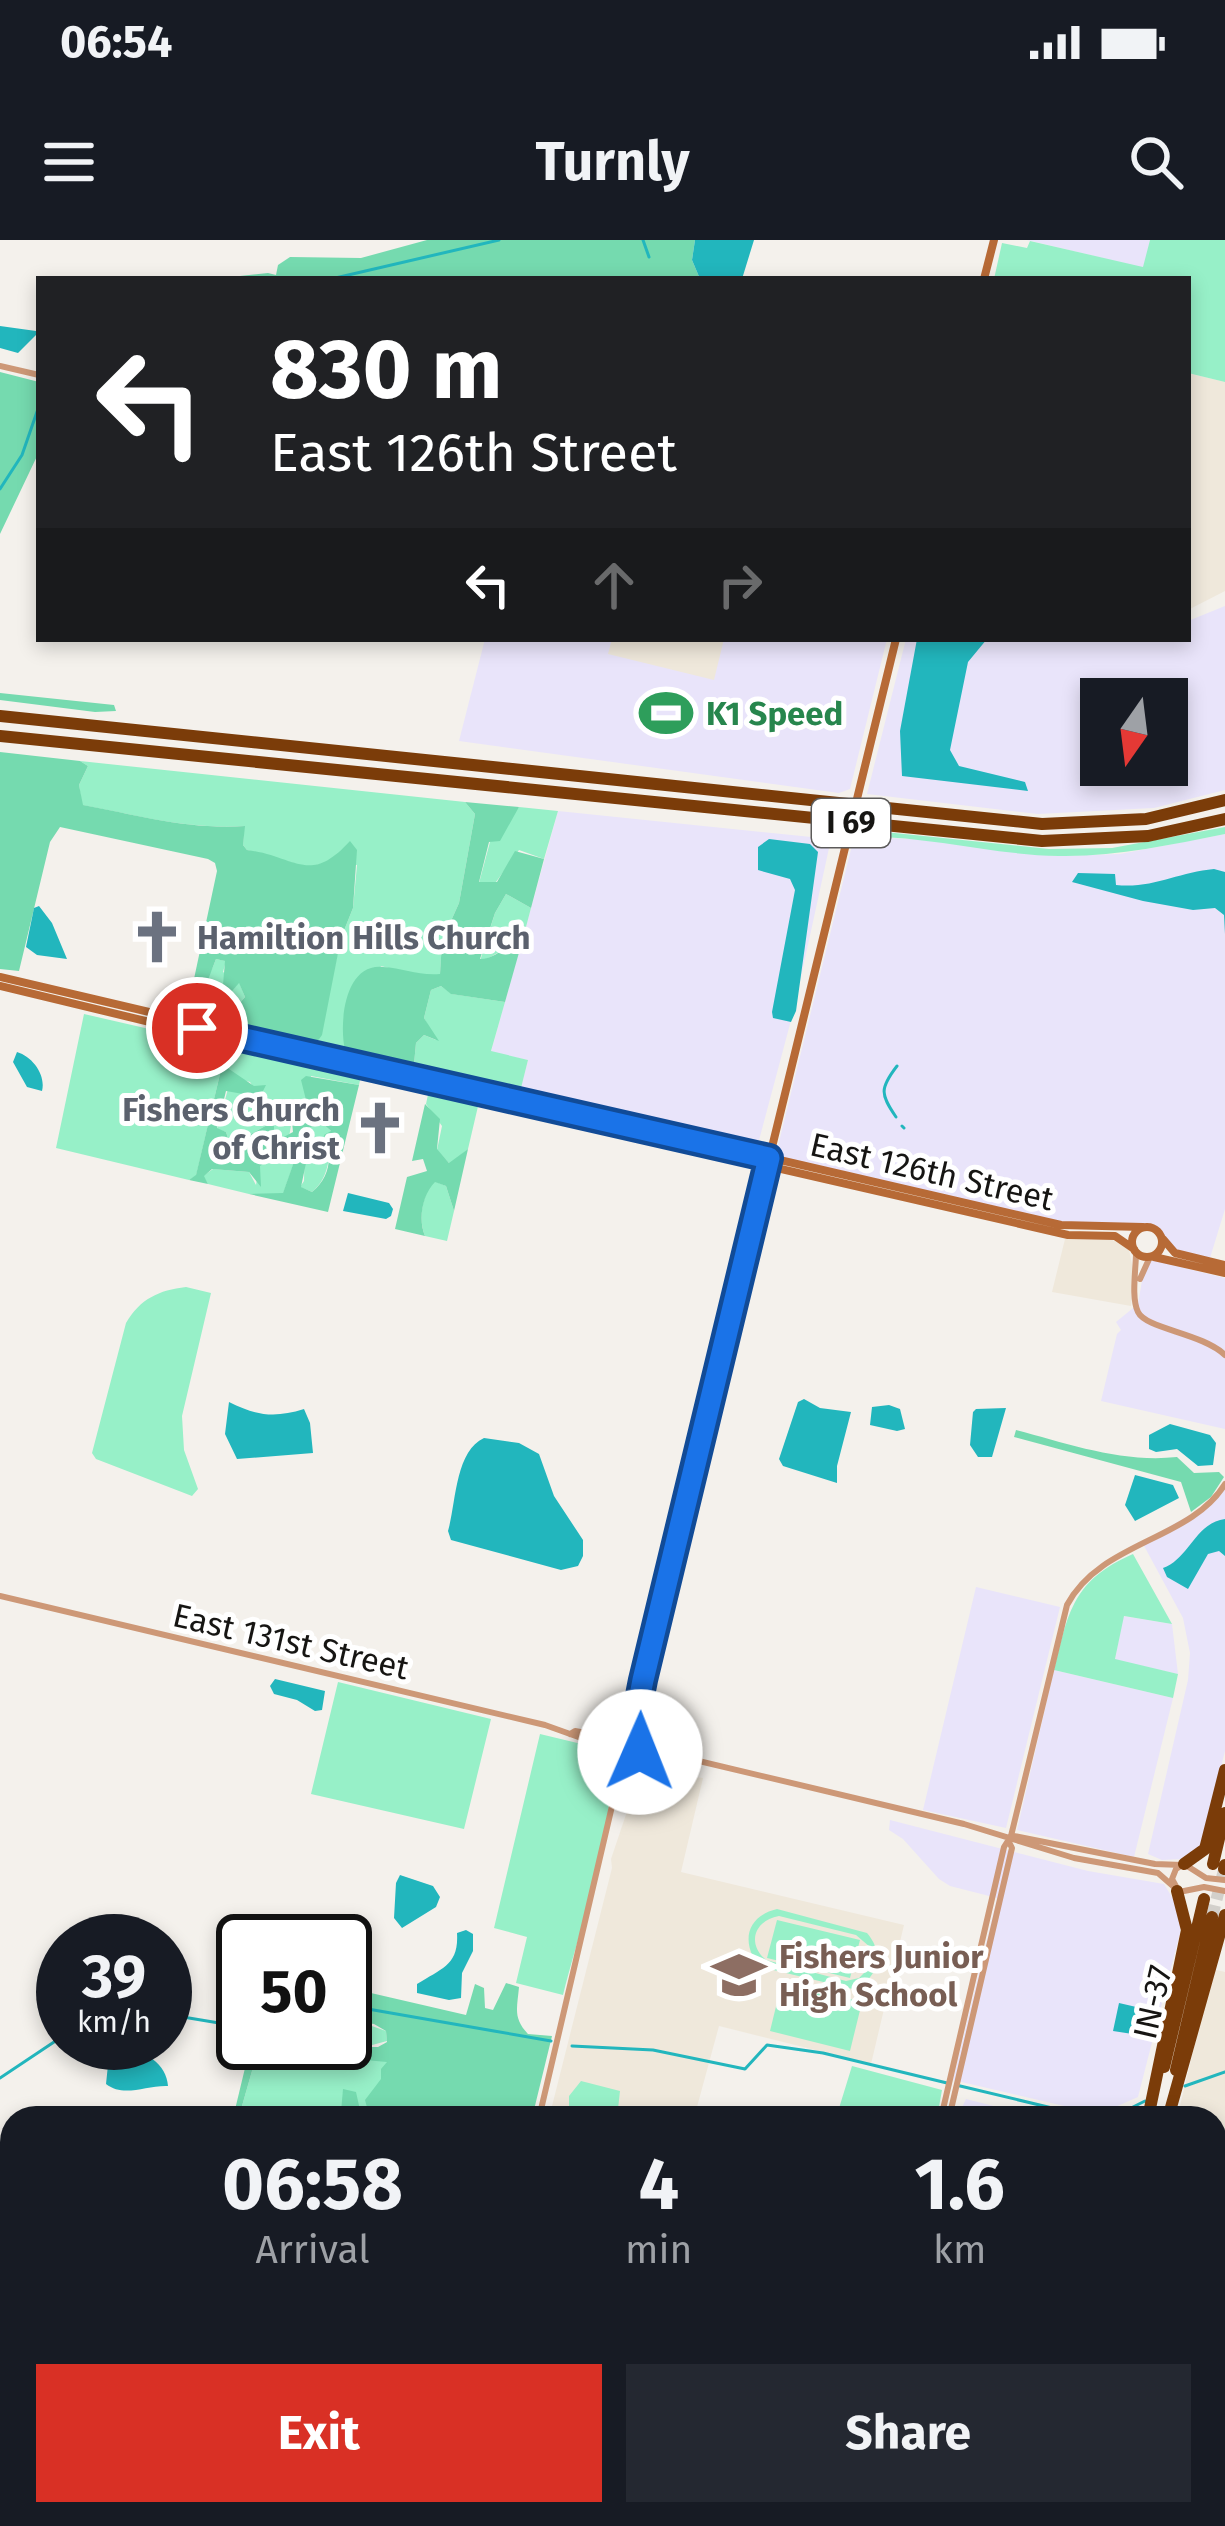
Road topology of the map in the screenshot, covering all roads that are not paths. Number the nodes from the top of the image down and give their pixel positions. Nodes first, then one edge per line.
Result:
1 (994, 240) edge
2 (985, 276) edge
3 (0, 366) edge
4 (36, 374) edge
5 (895, 642) edge
6 (0, 716) edge
7 (0, 736) edge
8 (1225, 800) edge
9 (1225, 819) edge
10 (0, 976) edge
11 (0, 986) edge
12 (197, 1028) junction
13 (768, 1162) junction
14 (1143, 1227) junction
15 (1162, 1237) junction
16 (1135, 1251) junction
17 (1151, 1257) junction
18 (1225, 1269) edge
19 (1136, 1294) junction
20 (1225, 1355) edge
21 (1225, 1484) edge
22 (0, 1596) edge
23 (643, 1680) junction
24 (570, 1734) junction
25 (620, 1738) junction
26 (638, 1745) junction
27 (612, 1756) junction
28 (684, 1761) junction
29 (632, 1765) junction
30 (1225, 1770) edge
31 (616, 1788) junction
32 (1225, 1813) edge
33 (1010, 1839) junction
34 (1183, 1864) junction
35 (1216, 1868) edge
36 (1225, 1880) edge
37 (1175, 1889) junction
38 (1225, 1891) edge
39 (1203, 1893) junction
40 (1219, 1916) tunnel mouth
41 (541, 2106) edge
42 (948, 2106) edge
43 (1152, 2106) edge
44 (1153, 2106) edge
45 (1170, 2106) edge

1 - 2 main road
3 - 4 street
5 - 13 main road
6 - 8 highway, I 69
7 - 9 highway, I 69
10 - 12 main road, East 126th Street
11 - 12 main road, East 126th Street
12 - 13 main road, East 126th Street
13 - 14 main road, East 126th Street
13 - 16 main road, East 126th Street
13 - 23 main road
14 - 15 main road
14 - 16 main road
15 - 17 main road
15 - 18 main road
16 - 17 main road
16 - 19 street
17 - 18 main road
17 - 19 street
19 - 20 street
21 - 33 street
22 - 24 street, East 131st Street
23 - 25 main road
23 - 26 main road
24 - 25 street, East 131st Street
24 - 27 street, East 131st Street
25 - 26 main road
25 - 27 main road
26 - 28 street
26 - 29 main road
27 - 29 main road
27 - 31 main road
28 - 29 street
28 - 33 street
29 - 31 main road
30 - 34 highway
31 - 41 street
32 - 35 highway
33 - 34 street
33 - 37 street
33 - 42 street
34 - 35 street
34 - 37 street
35 - 36 street
37 - 39 street
37 - 43 highway
38 - 39 street
39 - 44 highway, IN-37
40 - 45 highway

